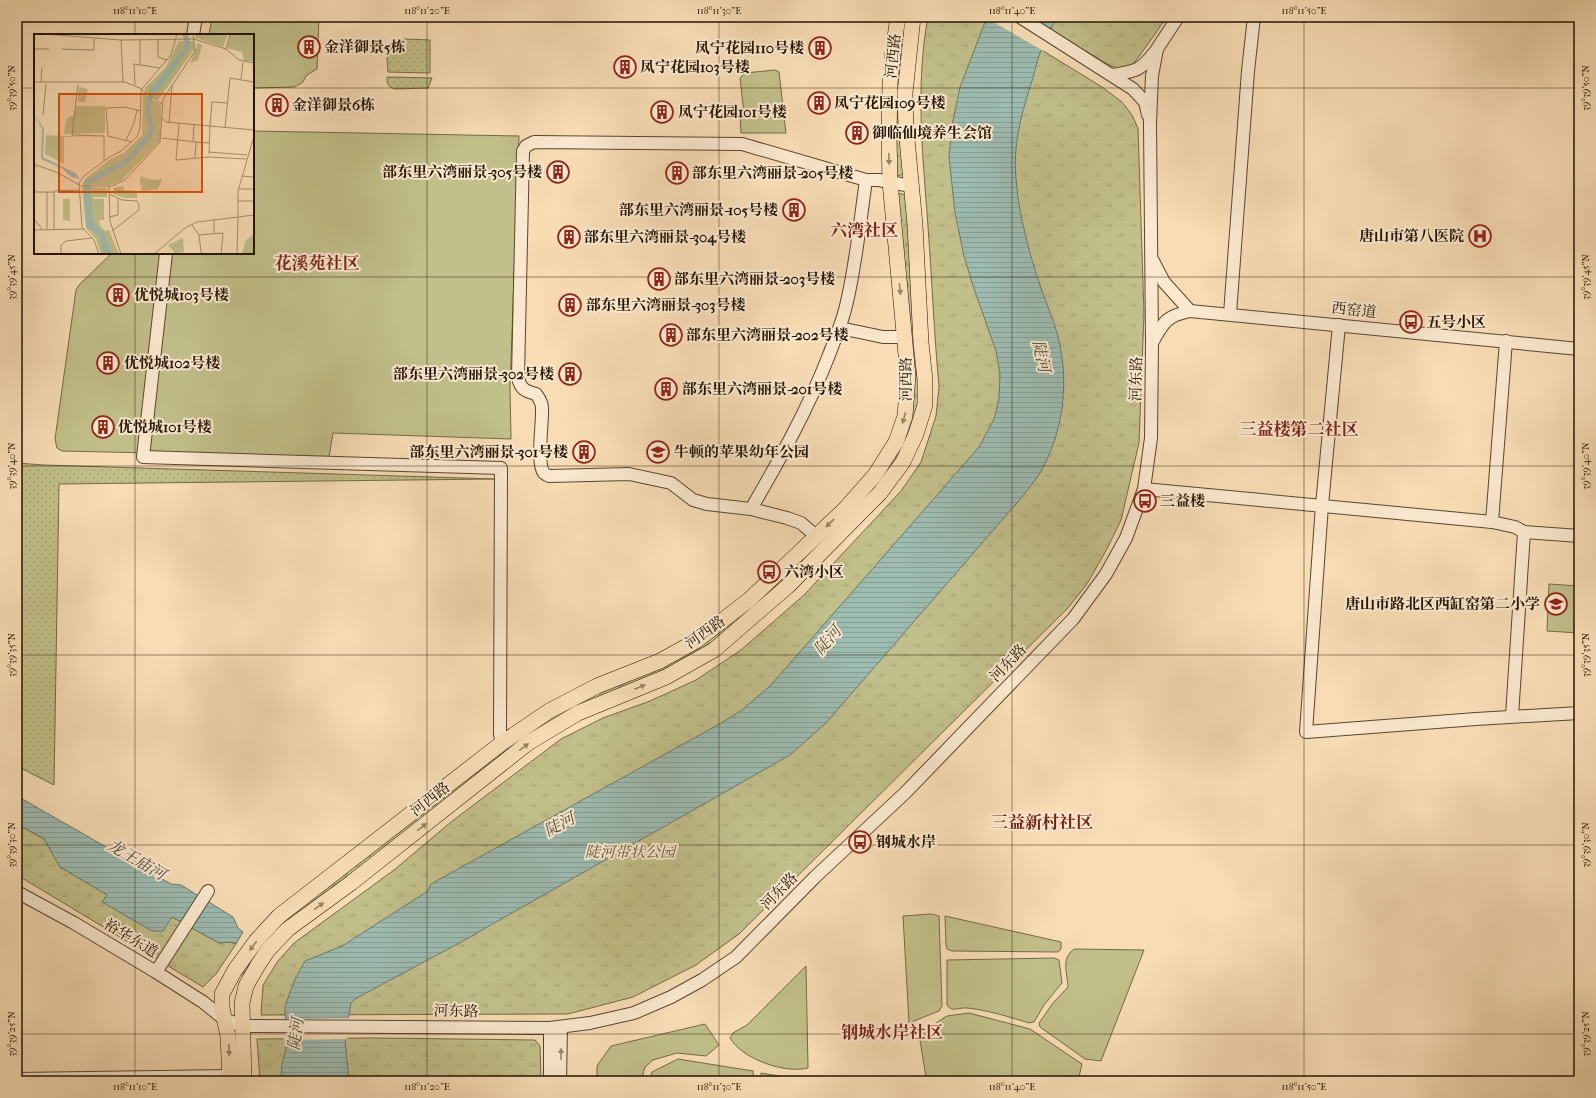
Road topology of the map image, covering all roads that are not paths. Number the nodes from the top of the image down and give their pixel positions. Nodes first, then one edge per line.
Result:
1 (196, 17) edge
2 (898, 17) edge
3 (913, 17) edge
4 (1020, 17) edge
5 (1178, 17) edge
6 (1254, 17) edge
7 (193, 34) edge
8 (1157, 49) junction
9 (1113, 75) junction
10 (1150, 123) junction
11 (866, 180) junction
12 (890, 182) junction
13 (911, 186) junction
14 (166, 254) edge
15 (1152, 260) junction
16 (1190, 311) junction
17 (1230, 314) junction
18 (1339, 325) junction
19 (840, 328) junction
20 (905, 336) junction
21 (1506, 341) junction
22 (1152, 342) junction
23 (1579, 349) edge
24 (1144, 489) junction
25 (1322, 505) junction
26 (751, 509) junction
27 (1492, 522) junction
28 (1524, 532) junction
29 (816, 536) junction
30 (1579, 536) edge
31 (829, 544) junction
32 (1579, 713) edge
33 (1512, 716) junction
34 (502, 743) junction
35 (208, 891) dead end
36 (17, 892) edge
37 (156, 972) junction
38 (224, 1019) junction
39 (243, 1026) junction
40 (264, 1027) joint
41 (555, 1028) junction
42 (17, 1078) edge
43 (235, 1079) edge
44 (550, 1081) edge
45 (560, 1081) edge

1 - 7 street
2 -> 12 main road, 河西路
3 - 13 main road, 河西路
4 - 9 street, 河东路
5 - 8 street, 河东路
6 - 17 street
8 - 9 street
8 - 10 street, 河东路
9 - 10 street, 河东路
10 - 15 street, 河东路
11 - 12 street
11 - 19 street
11 - 26 street
12 - 13 street
12 -> 20 main road, 河西路
13 - 31 main road, 河西路
14 - 34 street
15 - 16 street
15 - 22 street, 河东路
16 - 17 street, 西窑道
16 - 22 street
17 - 18 street, 西窑道
18 - 21 street, 西窑道
18 - 25 street
19 - 20 street
19 - 26 street
20 -> 29 main road, 河西路
21 - 23 street, 西窑道
21 - 27 street
22 - 24 street, 河东路
24 - 25 street
24 - 41 street, 河东路
25 - 27 street
25 - 33 street
26 - 29 street
27 - 28 street
28 - 30 street
28 - 33 street
29 - 31 main road
29 - 34 main road, 河西路
39 -> 31 main road, 河西路
32 - 33 street
34 -> 38 main road, 河西路
35 - 37 street
36 - 37 street, 裕华东道
37 - 38 street, 裕华东道
38 - 39 street, 裕华东道
38 -> 43 main road, 河西路
39 - 40 street, 裕华东道
39 - 43 main road, 河西路
40 - 41 street, 河东路
41 - 44 street
45 -> 41 street
42 - 43 street

